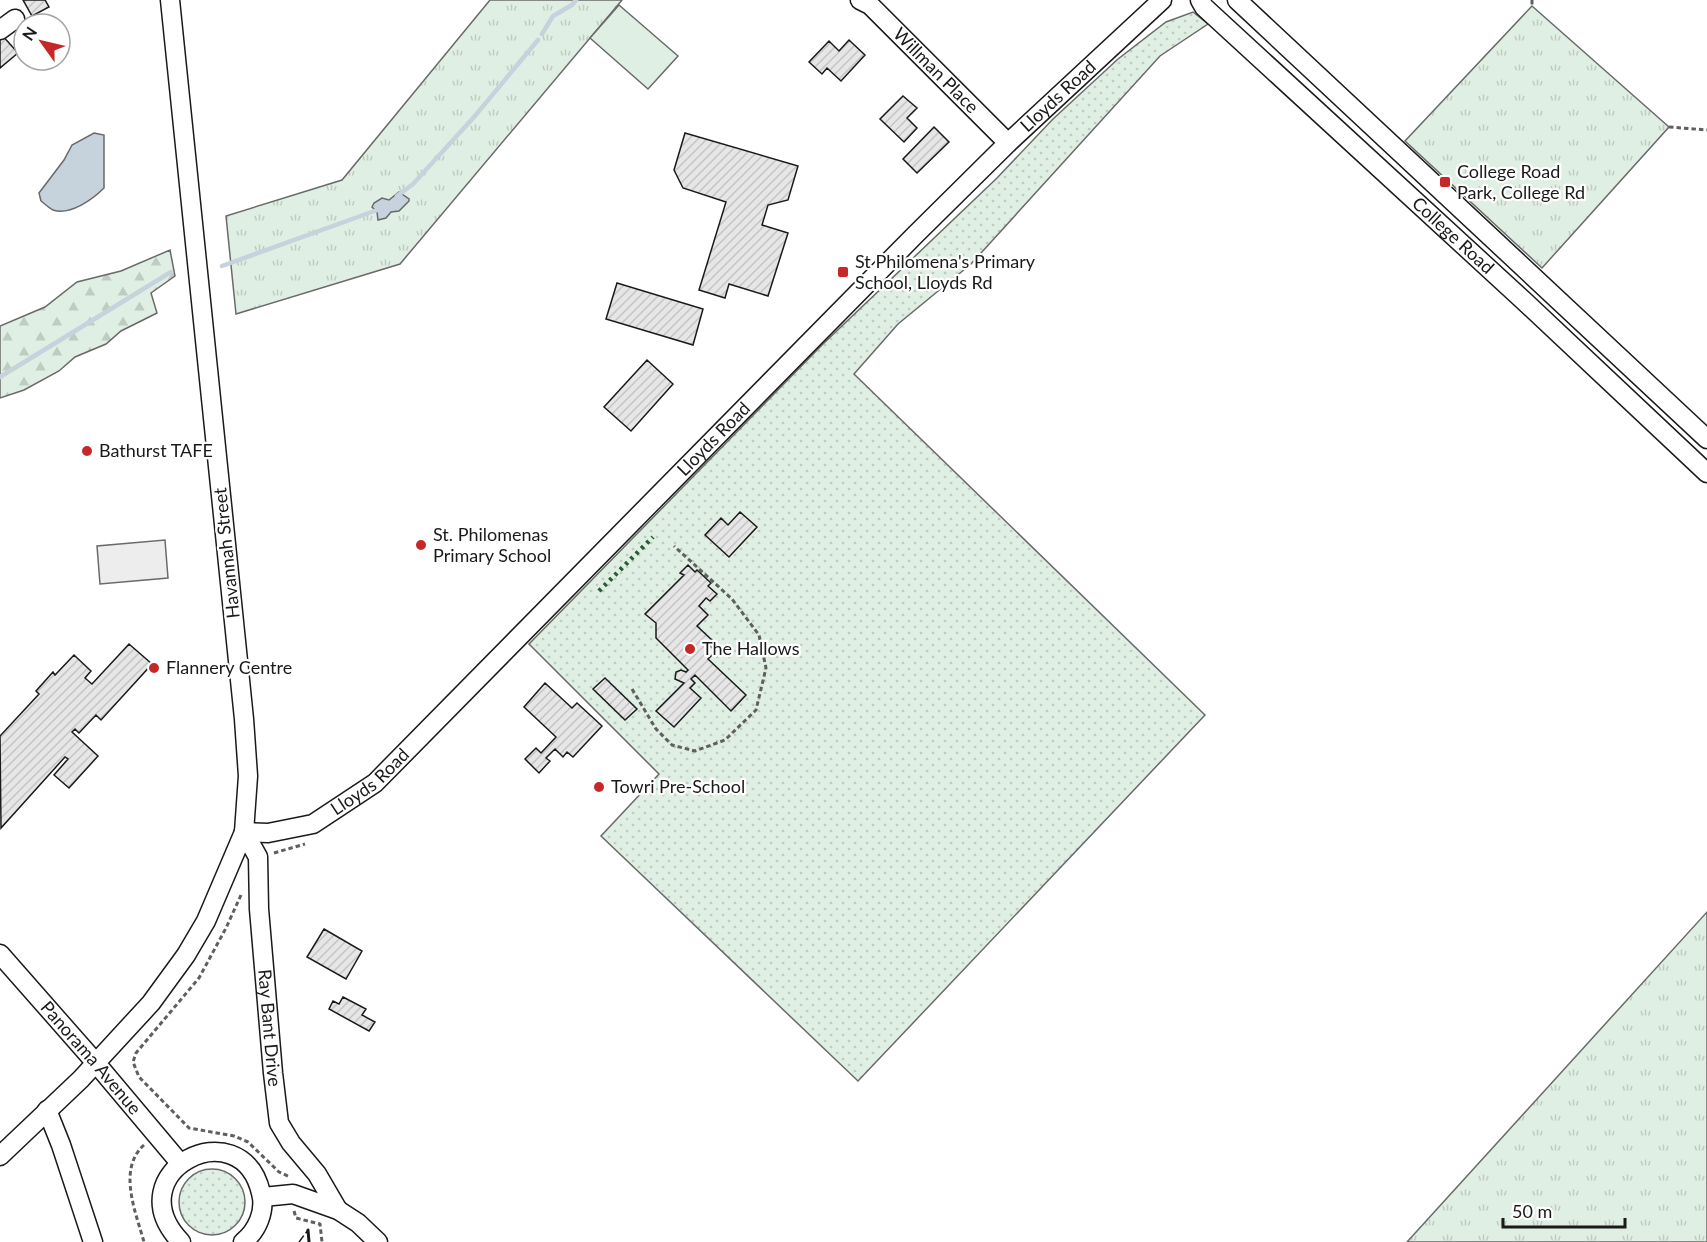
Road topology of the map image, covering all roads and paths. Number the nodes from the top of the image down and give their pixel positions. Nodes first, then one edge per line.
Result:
1 (170, 0) edge
2 (860, 0) edge
3 (1162, 0) edge
4 (1200, 0) edge
5 (1237, 0) edge
6 (1532, 0) edge
7 (1532, 6) dead end
8 (1669, 127) dead end
9 (1707, 130) edge
10 (1008, 143) junction
11 (1707, 439) edge
12 (1707, 473) edge
13 (674, 546) dead end
14 (632, 689) dead end
15 (244, 832) junction
16 (307, 844) dead end
17 (258, 864) junction
18 (243, 890) dead end
19 (0, 954) edge
20 (95, 1062) junction
21 (47, 1110) junction
22 (176, 1115) dead end
23 (140, 1148) dead end
24 (0, 1156) edge
25 (180, 1163) junction
26 (262, 1197) junction
27 (293, 1207) dead end
28 (338, 1210) junction
29 (93, 1242) edge
30 (144, 1242) edge
31 (181, 1242) edge
32 (243, 1242) edge
33 (322, 1242) edge
34 (378, 1242) edge

1 - 15 street, Havannah Street
2 - 10 street, Willman Place
3 - 10 street, Lloyds Road
4 - 12 street, College Road
5 - 11 street, College Road
6 - 7 path
8 - 9 path
10 - 15 street, Lloyds Road
13 - 14 path
15 - 17 street, Ray Bant Drive
15 - 20 street, Havannah Street
16 - 17 path
17 - 28 street, Ray Bant Drive
18 - 22 path
19 - 20 street, Panorama Avenue
20 - 21 street, Havannah Street
20 - 25 street, Panorama Avenue
21 - 24 street, Havannah Street
21 - 29 street
23 - 30 path
25 - 26 street
25 - 31 street
26 - 28 street, Ray Bant Drive
26 - 32 street
27 - 33 path
28 - 34 street, Ray Bant Drive

